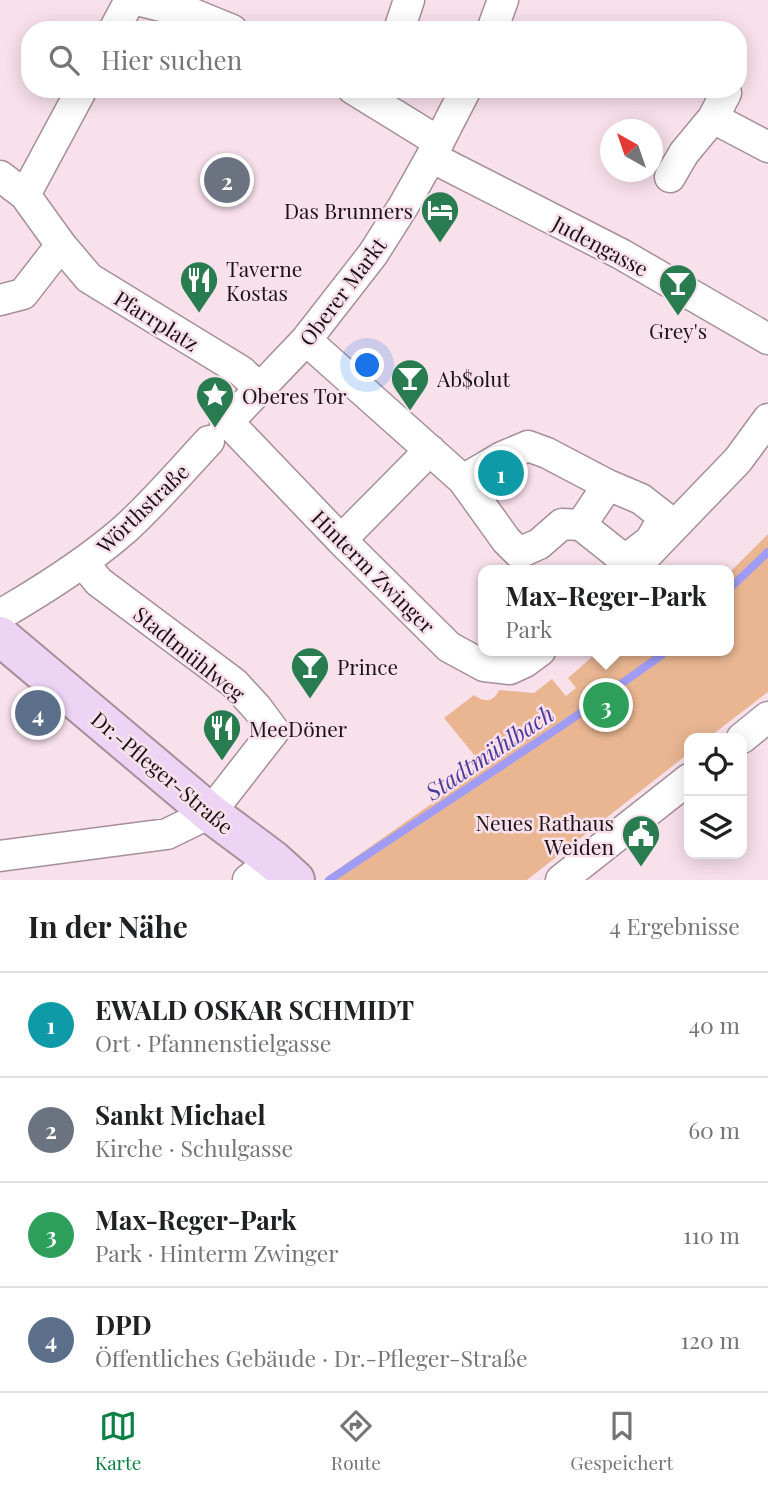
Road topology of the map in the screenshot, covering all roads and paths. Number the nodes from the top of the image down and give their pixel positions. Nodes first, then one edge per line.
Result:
1 (130, 0) edge
2 (137, 0) edge
3 (409, 0) edge
4 (503, 0) edge
5 (119, 21) edge
6 (210, 21) edge
7 (402, 21) edge
8 (495, 21) edge
9 (77, 98) edge
10 (373, 98) edge
11 (463, 98) edge
12 (768, 147) edge
13 (442, 156) junction
14 (0, 176) edge
15 (670, 177) dead end
16 (25, 195) junction
17 (61, 245) junction
18 (0, 300) edge
19 (768, 340) edge
20 (314, 349) junction
21 (260, 389) junction
22 (768, 419) edge
23 (225, 430) junction
24 (430, 450) junction
25 (463, 480) junction
26 (608, 485) junction
27 (581, 525) junction
28 (341, 540) junction
29 (652, 544) junction
30 (83, 563) junction
31 (636, 565) edge
32 (0, 615) edge
33 (0, 636) edge
34 (533, 656) edge
35 (768, 718) edge
36 (747, 734) edge
37 (684, 783) edge
38 (210, 813) junction
39 (0, 856) edge
40 (272, 873) edge
41 (561, 880) edge

1 - 5 street
2 - 6 street
3 - 7 street
4 - 8 street
9 - 16 street
10 - 13 street
11 - 13 street, Oberer Markt
12 - 15 street
13 - 19 street, Judengasse
13 - 20 street, Oberer Markt
14 - 16 street, Pfarrplatz
16 - 17 street, Pfarrplatz
17 - 18 street
17 - 21 street, Pfarrplatz
20 - 21 street, Oberer Markt
20 - 24 street
21 - 23 street, Oberer Markt
22 - 29 street
23 - 28 street, Hinterm Zwinger
23 - 30 street, Wörthstraße
24 - 25 street
24 - 28 street
25 - 26 street
25 - 27 street
26 - 27 street
26 - 29 street
27 - 29 street
28 - 34 street, Hinterm Zwinger
29 - 31 street
30 - 32 street, Wörthstraße
30 - 38 street, Stadtmühlweg
33 - 38 street, Dr.-Pfleger-Straße
35 - 36 street
37 - 41 street
38 - 39 street, Stadtmühlweg
38 - 40 street, Dr.-Pfleger-Straße

